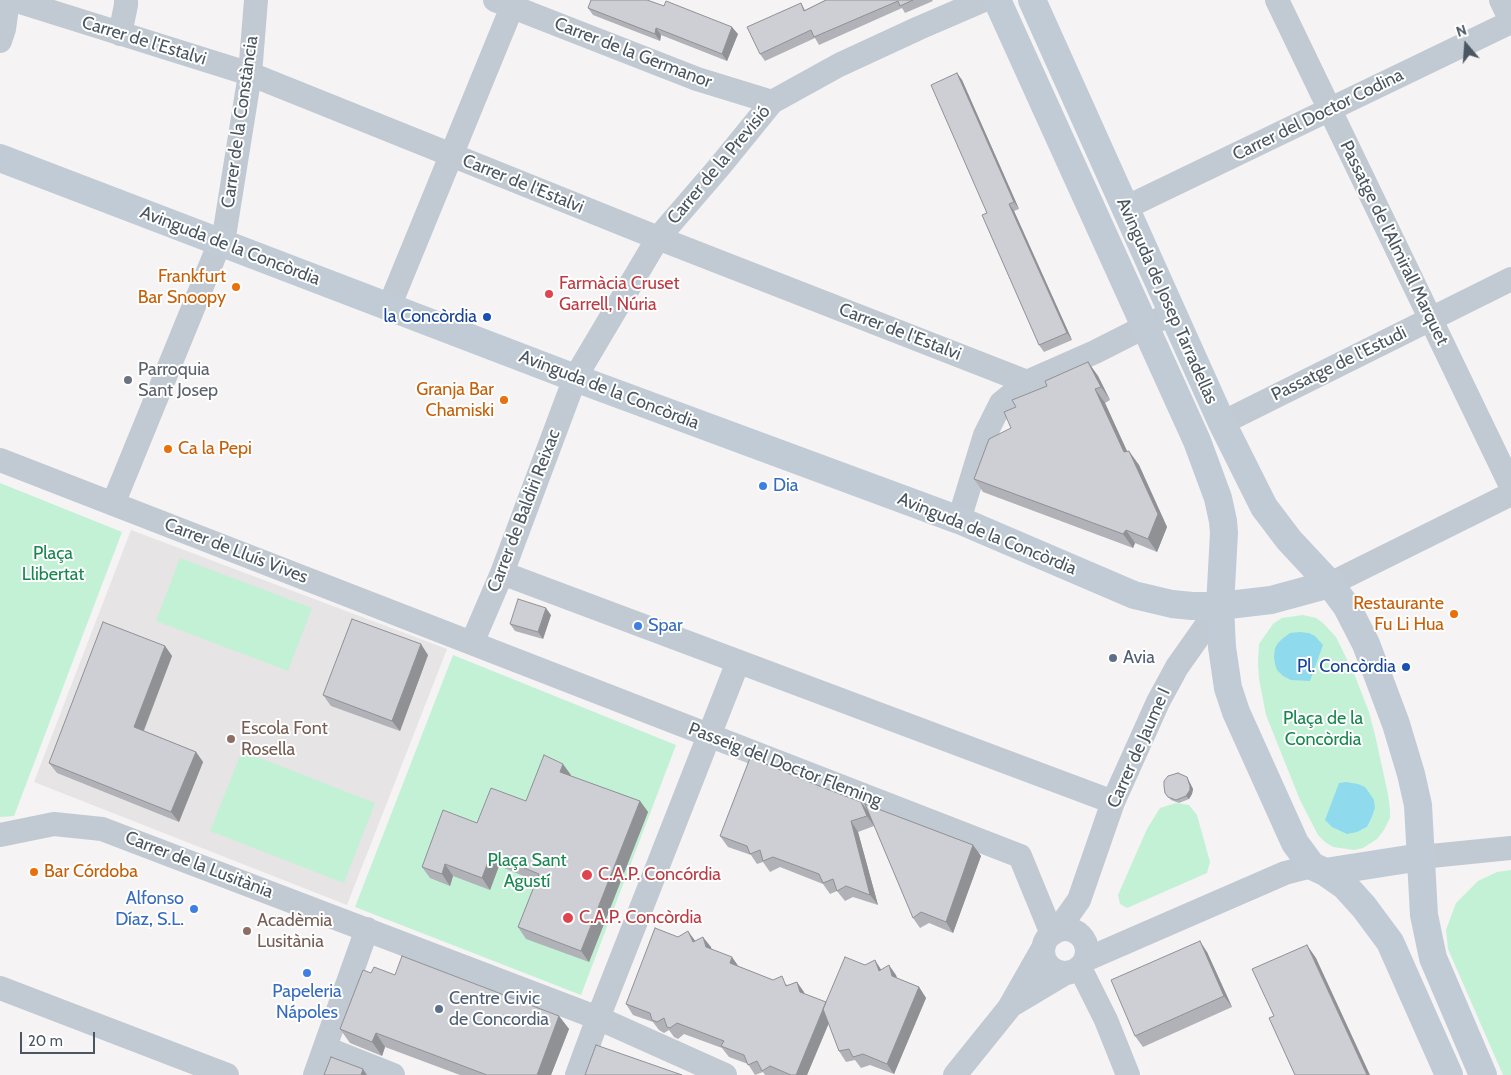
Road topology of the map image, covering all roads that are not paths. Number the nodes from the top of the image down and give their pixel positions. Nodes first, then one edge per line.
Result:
1 (8, 0) edge
2 (14, 0) edge
3 (126, 0) edge
4 (256, 0) edge
5 (984, 0) edge
6 (997, 0) edge
7 (1032, 0) edge
8 (1277, 0) edge
9 (1501, 0) edge
10 (503, 3) edge
11 (1511, 22) edge
12 (120, 34) junction
13 (0, 40) edge
14 (250, 74) junction
15 (772, 102) junction
16 (1330, 110) junction
17 (451, 155) junction
18 (0, 158) edge
19 (1125, 208) junction
20 (658, 238) junction
21 (219, 242) junction
22 (1511, 279) edge
23 (389, 307) junction
24 (1172, 313) junction
25 (1431, 319) junction
26 (1146, 327) junction
27 (575, 378) junction
28 (1027, 382) junction
29 (1222, 423) junction
30 (0, 460) edge
31 (1511, 486) edge
32 (1511, 494) edge
33 (113, 504) junction
34 (959, 520) junction
35 (502, 573) junction
36 (1330, 584) junction
37 (1220, 606) junction
38 (472, 643) junction
39 (738, 662) junction
40 (709, 735) junction
41 (1113, 802) junction
42 (0, 835) edge
43 (1511, 848) edge
44 (1421, 857) junction
45 (1319, 869) junction
46 (1079, 900) junction
47 (367, 929) junction
48 (1080, 935) junction
49 (1050, 938) junction
50 (1076, 967) junction
51 (0, 988) edge
52 (1009, 1008) junction
53 (598, 1018) junction
54 (324, 1048) junction
55 (227, 1075) edge
56 (315, 1075) edge
57 (393, 1075) edge
58 (577, 1075) edge
59 (725, 1075) edge
60 (955, 1075) edge
61 (1128, 1075) edge
62 (1449, 1075) edge
63 (1483, 1075) edge

1 - 13 street
2 - 12 street, Carrer de l'Estalvi
3 - 12 street
4 - 14 street, Carrer de la Constància
5 - 15 street, Carrer de la Previsió
6 - 26 main road, Avinguda de Josep Tarradellas
7 - 19 main road, Avinguda de Josep Tarradellas
8 - 16 street, Passatge de l'Almirall Marquet
9 - 11 street
10 - 15 street, Carrer de la Germanor
10 - 17 street
11 - 16 street, Carrer del Doctor Codina
12 - 14 street, Carrer de l'Estalvi
14 - 17 street, Carrer de l'Estalvi
14 - 21 street, Carrer de la Constància
15 - 20 street, Carrer de la Previsió
16 - 19 street, Carrer del Doctor Codina
16 - 25 street, Passatge de l'Almirall Marquet
17 - 20 street, Carrer de l'Estalvi
17 - 23 street
18 - 21 main road, Avinguda de la Concòrdia
19 - 24 main road, Avinguda de Josep Tarradellas
20 - 27 street, Carrer de la Previsió
20 - 28 street, Carrer de l'Estalvi
21 - 23 main road, Avinguda de la Concòrdia
21 - 33 street, Carrer de la Constància
22 - 25 street, Passatge de l'Estudi
23 - 27 main road, Avinguda de la Concòrdia
24 - 26 street
24 - 29 main road, Avinguda de Josep Tarradellas
25 - 29 street, Passatge de l'Estudi
25 - 31 street, Passatge de l'Almirall Marquet
26 - 28 street
26 - 37 main road, Avinguda de Josep Tarradellas
27 - 34 main road, Avinguda de la Concòrdia
27 - 35 street, Carrer de Baldiri Reixac
28 - 34 street
29 - 36 main road, Avinguda de Josep Tarradellas
30 - 33 street, Carrer de Lluís Vives
32 - 36 street
33 - 38 street, Carrer de Lluís Vives
34 - 37 main road, Avinguda de la Concòrdia
35 - 38 street, Carrer de Baldiri Reixac
35 - 39 street
36 - 37 main road
36 - 44 main road
37 - 41 street, Carrer de Jaume I
37 - 45 main road
38 - 40 street, Passeig del Doctor Fleming
39 - 40 street
39 - 41 street
40 - 49 street, Passeig del Doctor Fleming
40 - 53 street
41 - 46 street, Carrer de Jaume I
42 - 47 street, Carrer de la Lusitània
43 - 44 street
44 - 45 main road
44 - 63 main road
45 - 50 street, Carrer de Jaume I
45 - 62 main road
46 - 48 street, Carrer de Jaume I
46 - 49 street, Carrer de Jaume I
47 - 53 street, Carrer de la Lusitània
47 - 54 street
48 - 49 street
48 - 50 street
49 - 50 street
49 - 52 street, Carrer de Jaume I
50 - 52 street, Carrer de Jaume I
50 - 61 street
51 - 55 street
52 - 60 street, Carrer de Jaume I
53 - 58 street
53 - 59 street, Carrer de la Lusitània
54 - 56 street
54 - 57 street

